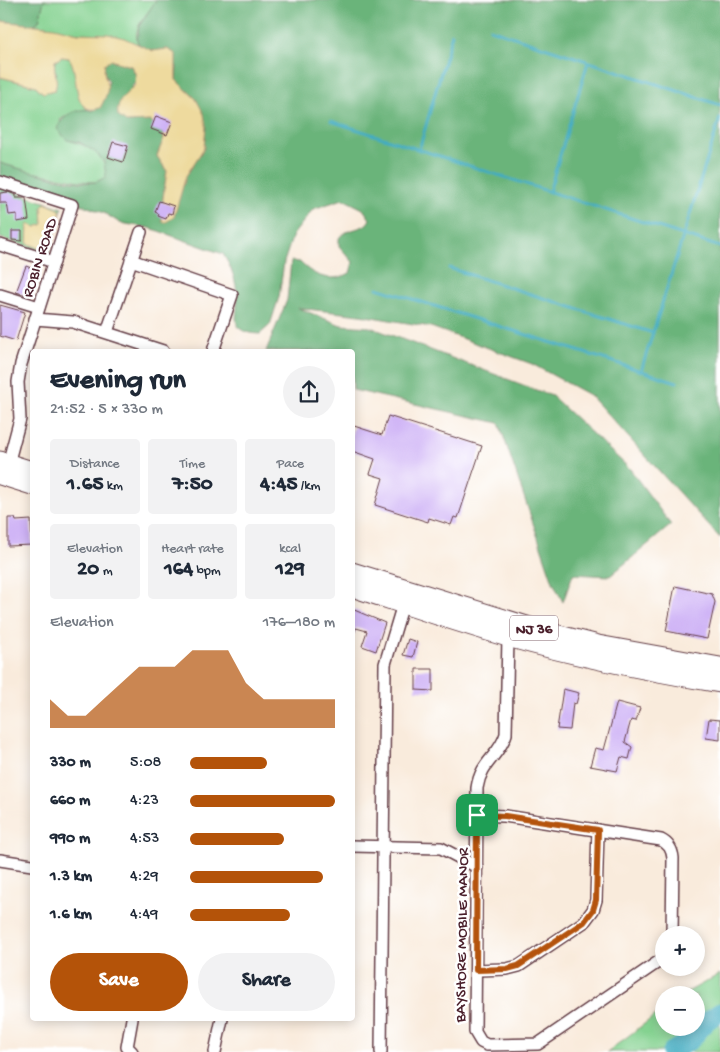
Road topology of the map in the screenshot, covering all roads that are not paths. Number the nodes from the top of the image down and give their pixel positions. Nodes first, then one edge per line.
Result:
1 (0, 182) edge
2 (140, 232) dead end
3 (0, 244) edge
4 (131, 260) junction
5 (54, 262) junction
6 (0, 294) edge
7 (39, 307) junction
8 (35, 319) junction
9 (107, 332) junction
10 (157, 349) edge
11 (214, 349) edge
12 (3, 466) edge
13 (30, 471) edge
14 (30, 484) edge
15 (355, 573) edge
16 (355, 588) edge
17 (403, 604) junction
18 (508, 637) junction
19 (720, 667) edge
20 (720, 682) edge
21 (477, 815) junction
22 (598, 830) junction
23 (355, 846) edge
24 (383, 847) junction
25 (0, 860) edge
26 (30, 865) edge
27 (477, 867) junction
28 (672, 926) edge
29 (655, 964) edge
30 (476, 970) junction
31 (132, 1021) edge
32 (222, 1021) edge
33 (132, 1052) edge
34 (215, 1052) edge
35 (381, 1052) edge

1 - 5 street, ROBIN ROAD
2 - 4 street
3 - 5 street
4 - 9 street
4 - 11 street
5 - 7 street, ROBIN ROAD
6 - 7 street
7 - 8 street, ROBIN ROAD
8 - 9 street
8 - 12 street, ROBIN ROAD
9 - 10 street
12 - 13 highway
12 - 14 highway
15 - 19 highway, NJ 36
16 - 17 highway, NJ 36
17 - 18 highway, NJ 36
17 - 24 street
18 - 20 highway, NJ 36
18 - 21 street, BAYSHORE MOBILE MANOR
21 - 22 street
21 - 27 street, BAYSHORE MOBILE MANOR
22 - 28 street
22 - 30 street
23 - 24 street
24 - 27 street
24 - 35 street
25 - 26 street
27 - 30 street, BAYSHORE MOBILE MANOR
29 - 30 street, BAYSHORE MOBILE MANOR
31 - 33 street
32 - 34 street

